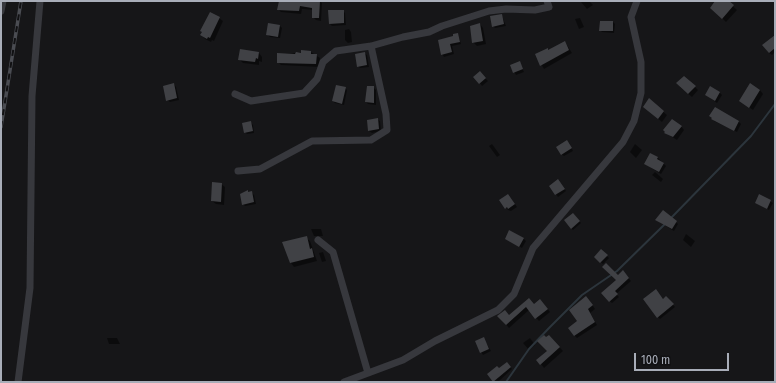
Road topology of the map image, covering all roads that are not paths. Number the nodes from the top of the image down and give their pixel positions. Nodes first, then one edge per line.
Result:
1 (3, 1) edge
2 (40, 1) edge
3 (547, 1) edge
4 (637, 1) edge
5 (1, 11) edge
6 (371, 46) junction
7 (235, 94) dead end
8 (238, 171) dead end
9 (318, 240) dead end
10 (368, 373) junction
11 (18, 382) edge
12 (344, 382) edge

1 - 5 street
2 - 11 street
3 - 6 street
4 - 10 street
6 - 7 street
6 - 8 street
9 - 10 street
10 - 12 street

